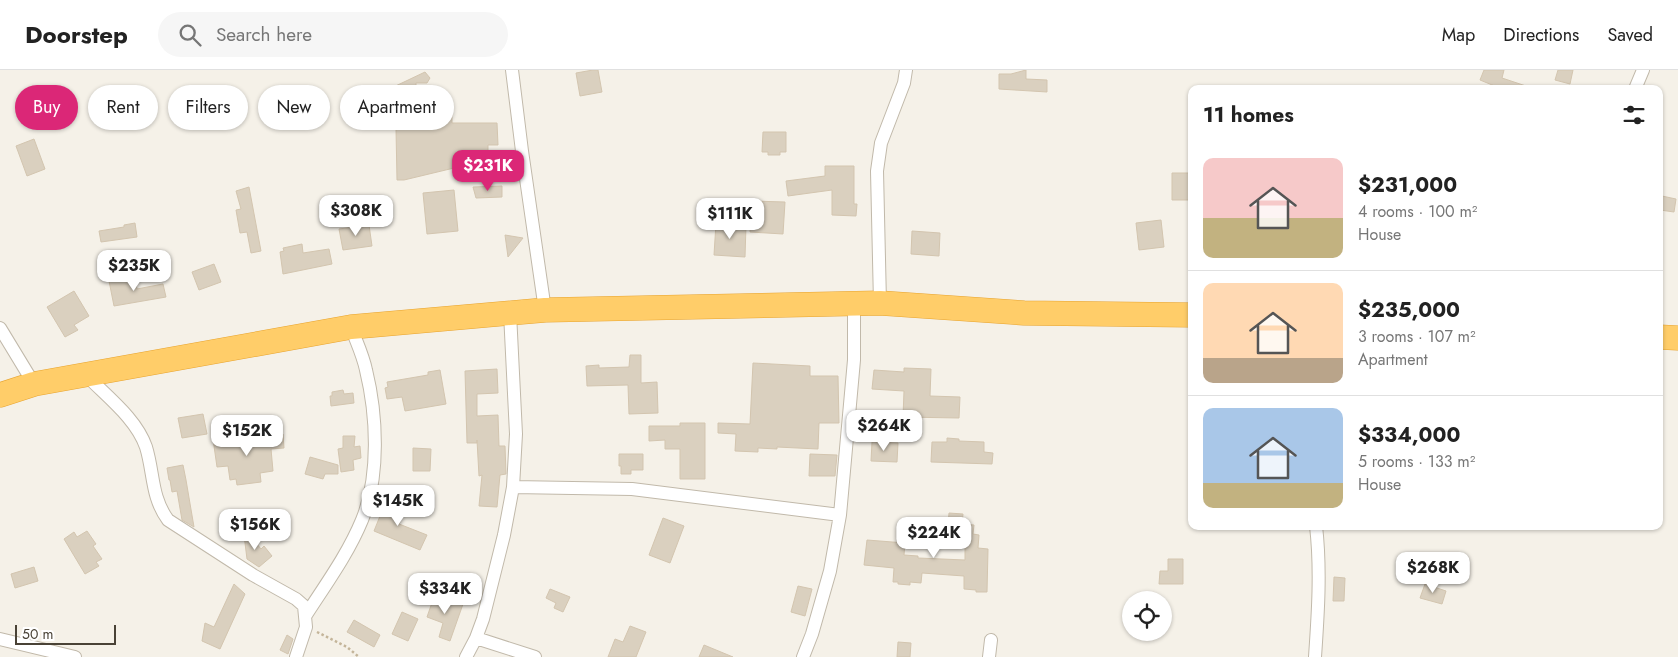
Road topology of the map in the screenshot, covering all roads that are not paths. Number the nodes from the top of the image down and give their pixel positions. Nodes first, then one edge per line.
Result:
1 (512, 70) edge
2 (906, 70) edge
3 (1643, 70) edge
4 (1637, 85) edge
5 (880, 303) junction
6 (854, 304) junction
7 (545, 310) junction
8 (510, 313) junction
9 (1188, 315) edge
10 (351, 327) junction
11 (0, 328) edge
12 (1663, 337) edge
13 (1678, 338) edge
14 (84, 374) junction
15 (34, 384) junction
16 (0, 395) edge
17 (513, 487) junction
18 (840, 515) junction
19 (1316, 530) edge
20 (306, 621) junction
21 (476, 638) junction
22 (0, 639) edge
23 (991, 640) dead end
24 (75, 657) edge
25 (296, 657) edge
26 (466, 657) edge
27 (535, 657) edge
28 (803, 657) edge
29 (989, 657) edge
30 (1315, 657) edge

1 - 7 street
2 - 5 street
3 - 4 street
5 - 6 highway
5 - 9 highway
6 - 7 highway
6 - 18 street
7 - 8 highway
8 - 10 highway
8 - 17 street
10 - 14 highway
10 - 20 street
11 - 15 street
12 - 13 highway
14 - 15 highway
14 - 20 street
15 - 16 highway
17 - 18 street
17 - 21 street
18 - 28 street
19 - 30 street
20 - 25 street
21 - 26 street
21 - 27 street
22 - 24 street
23 - 29 street

